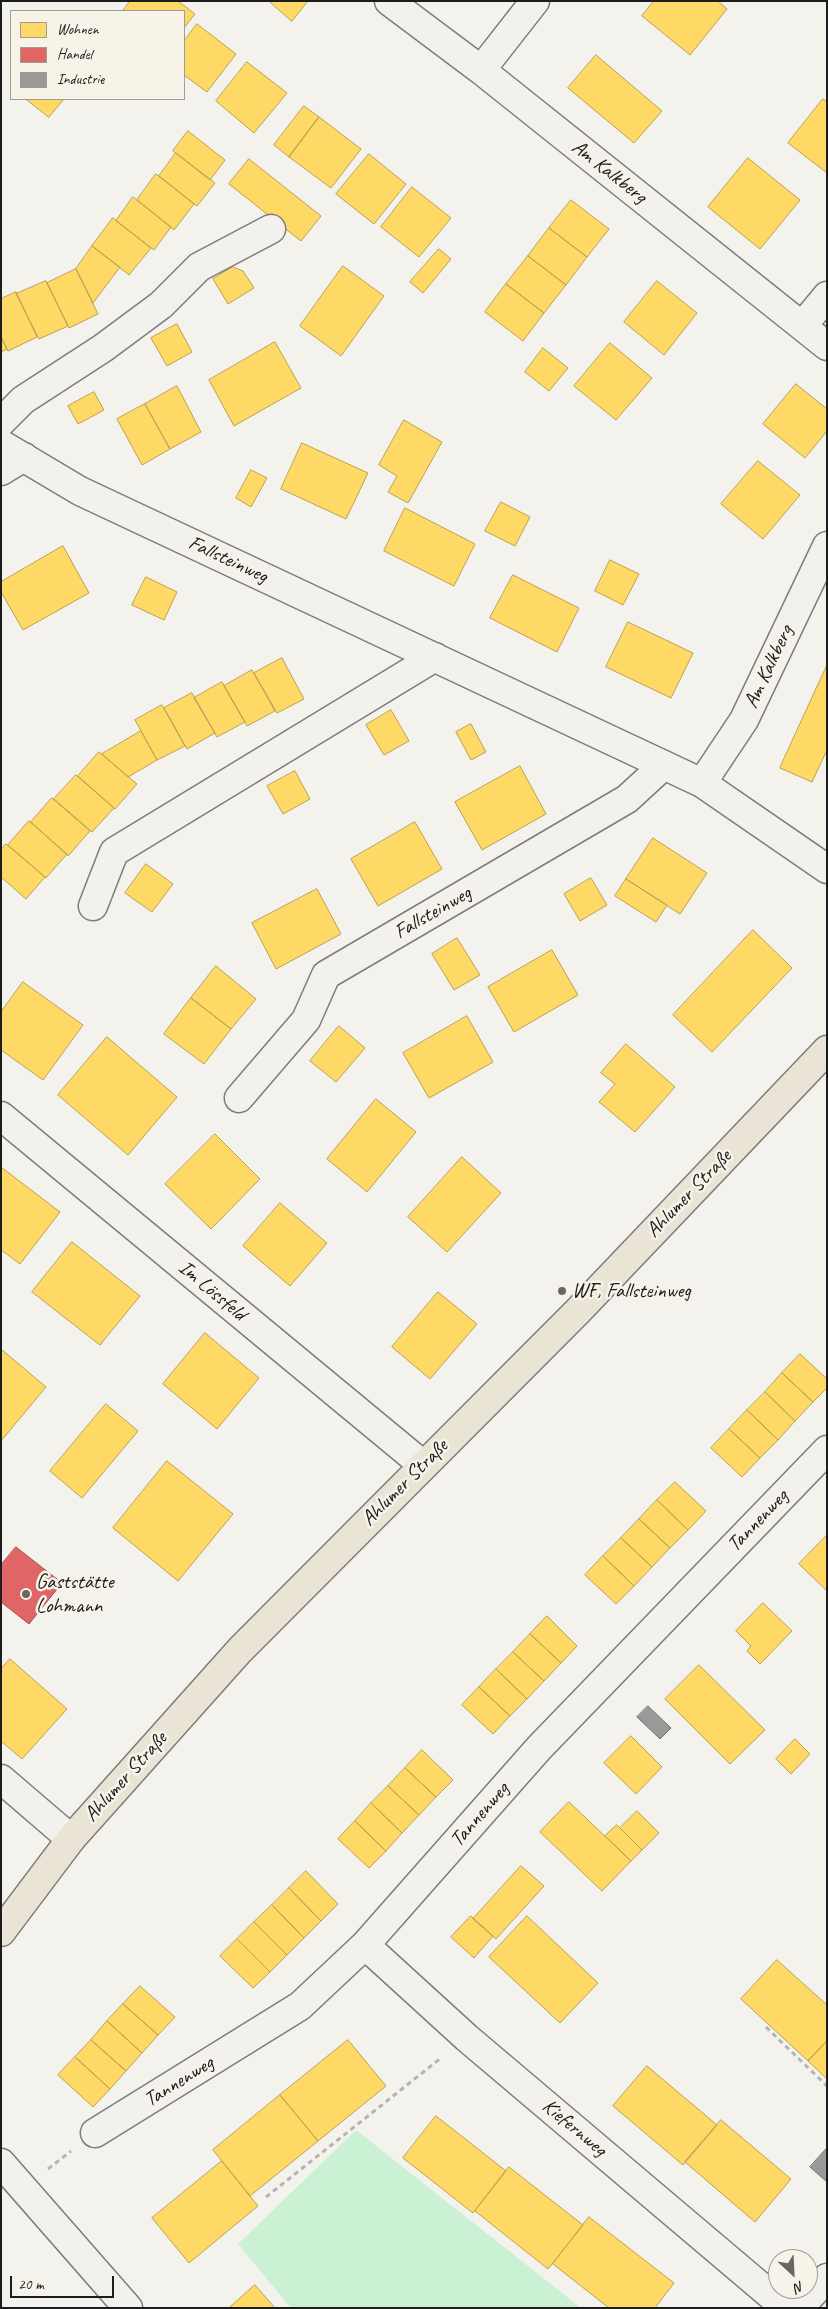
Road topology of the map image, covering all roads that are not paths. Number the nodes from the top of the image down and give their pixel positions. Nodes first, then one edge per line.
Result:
1 (389, 1) edge
2 (534, 1) edge
3 (481, 70) junction
4 (271, 229) dead end
5 (827, 296) edge
6 (803, 325) junction
7 (827, 346) edge
8 (1, 422) edge
9 (9, 457) edge
10 (827, 546) edge
11 (435, 657) junction
12 (664, 765) junction
13 (702, 783) junction
14 (827, 869) edge
15 (93, 906) dead end
16 (827, 1050) edge
17 (240, 1098) dead end
18 (1, 1116) edge
19 (827, 1450) edge
20 (424, 1465) junction
21 (1, 1780) edge
22 (71, 1839) junction
23 (1, 1932) edge
24 (365, 1946) junction
25 (95, 2133) dead end
26 (1, 2163) edge
27 (827, 2278) edge
28 (128, 2308) edge
29 (786, 2308) edge
30 (799, 2308) edge

1 - 3 street, Am Kalkberg
2 - 3 street
3 - 6 street, Am Kalkberg
4 - 8 street
5 - 6 street
6 - 7 street, Am Kalkberg
9 - 11 street, Fallsteinweg
10 - 13 street, Am Kalkberg
11 - 12 street, Fallsteinweg
11 - 15 street
12 - 13 street, Fallsteinweg
12 - 17 street, Fallsteinweg
13 - 14 street, Fallsteinweg
16 - 20 main road, Ahlumer Straße
18 - 20 street, Im Lössfeld
19 - 24 street, Tannenweg
20 - 22 main road, Ahlumer Straße
21 - 22 street
22 - 23 main road, Ahlumer Straße
24 - 25 street, Tannenweg
24 - 29 street, Kiefernweg
26 - 28 street
27 - 30 street

